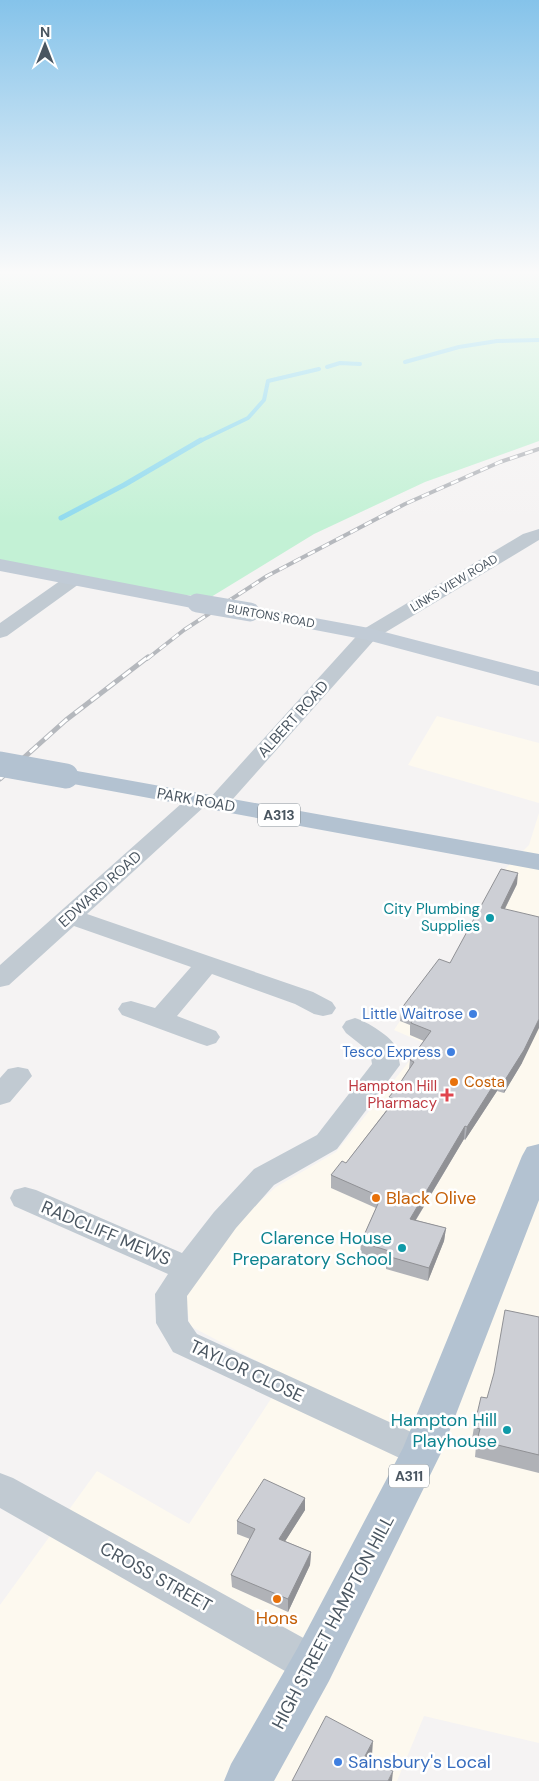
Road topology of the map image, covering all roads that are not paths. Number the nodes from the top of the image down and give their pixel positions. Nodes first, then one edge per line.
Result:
1 (539, 534) edge
2 (0, 565) edge
3 (73, 580) junction
4 (0, 632) edge
5 (369, 634) junction
6 (539, 679) edge
7 (0, 764) edge
8 (208, 802) junction
9 (539, 862) edge
10 (70, 916) junction
11 (206, 965) junction
12 (0, 979) edge
13 (323, 1008) dead end
14 (131, 1009) dead end
15 (160, 1020) junction
16 (355, 1027) dead end
17 (206, 1037) dead end
18 (539, 1156) edge
19 (25, 1198) dead end
20 (188, 1269) junction
21 (420, 1453) junction
22 (0, 1489) edge
23 (313, 1664) junction
24 (248, 1781) edge

1 - 5 street, LINKS VIEW ROAD
2 - 3 street, BURTONS ROAD
3 - 4 street
3 - 5 street, BURTONS ROAD, bridge
5 - 6 street, BURTONS ROAD
5 - 8 street, ALBERT ROAD
7 - 8 main road, PARK ROAD / A313, bridge
8 - 9 main road, PARK ROAD / A313
8 - 10 street, EDWARD ROAD
10 - 11 street
10 - 12 street, EDWARD ROAD
11 - 13 street
11 - 15 street
14 - 15 street
15 - 17 street
16 - 20 street, TAYLOR CLOSE
18 - 21 main road, HIGH STREET HAMPTON HILL / A311
19 - 20 street, RADCLIFF MEWS
20 - 21 street, TAYLOR CLOSE
21 - 23 main road, HIGH STREET HAMPTON HILL / A311
22 - 23 street, CROSS STREET
23 - 24 main road, HIGH STREET HAMPTON HILL / A311

